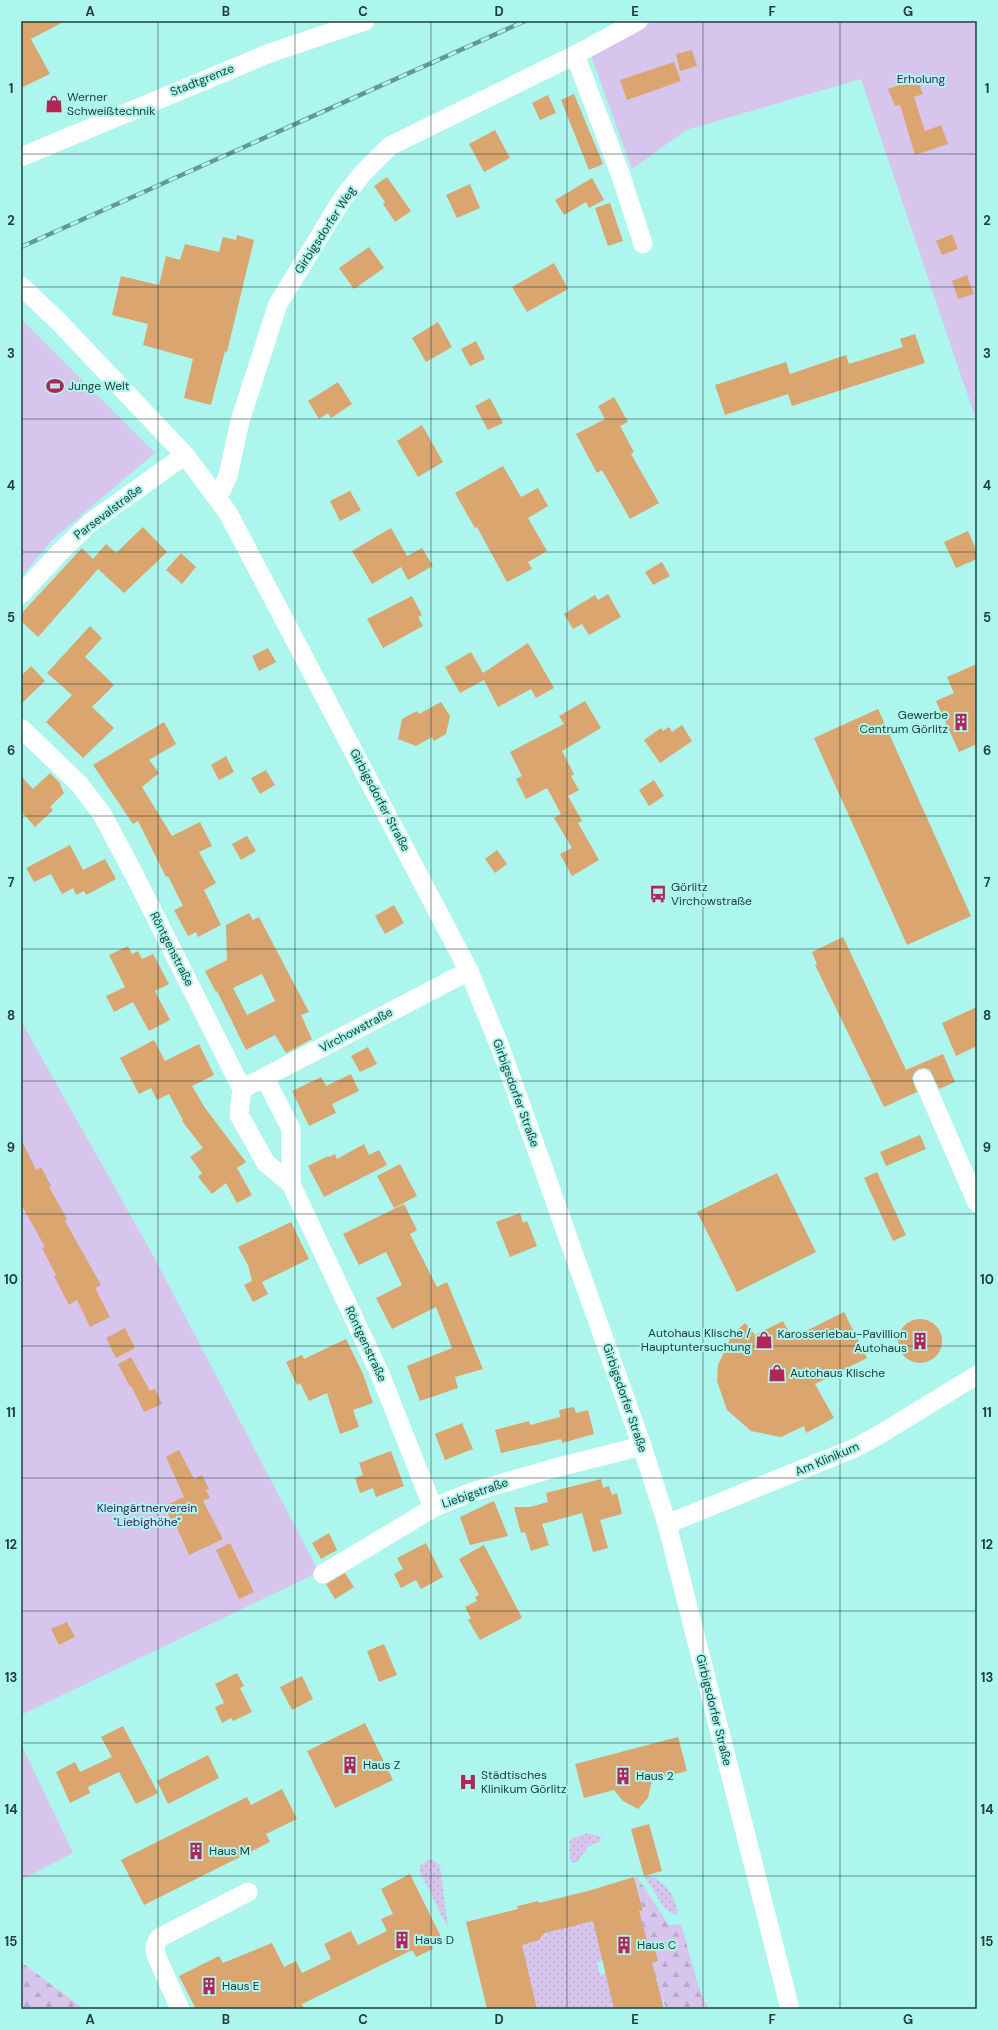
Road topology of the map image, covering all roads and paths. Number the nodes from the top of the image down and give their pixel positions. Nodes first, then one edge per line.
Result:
1 (365, 21) edge
2 (638, 21) edge
3 (575, 55) junction
4 (21, 157) edge
5 (643, 244) dead end
6 (21, 286) edge
7 (185, 455) junction
8 (216, 495) junction
9 (21, 594) edge
10 (21, 728) edge
11 (469, 971) junction
12 (265, 1078) junction
13 (923, 1079) dead end
14 (242, 1089) junction
15 (291, 1184) junction
16 (977, 1202) edge
17 (977, 1375) edge
18 (642, 1446) junction
19 (433, 1508) junction
20 (667, 1524) junction
21 (323, 1574) dead end
22 (248, 1892) dead end
23 (180, 2009) edge
24 (790, 2009) edge

1 - 4 street, Stadtgrenze
2 - 3 street, Girbigsdorfer Weg
3 - 5 street
3 - 8 street, Girbigsdorfer Weg
6 - 7 street, Girbigsdorfer Straße
7 - 8 street, Girbigsdorfer Straße
7 - 9 street, Parsevalstraße
8 - 11 street, Girbigsdorfer Straße
10 - 14 street, Röntgenstraße
11 - 12 street, Virchowstraße
11 - 18 street, Girbigsdorfer Straße
12 - 14 street, Virchowstraße
12 - 15 street, Röntgenstraße
13 - 16 street
14 - 15 street, Röntgenstraße
15 - 19 street, Röntgenstraße
17 - 20 street, Am Klinikum
18 - 19 street, Liebigstraße
18 - 20 street, Girbigsdorfer Straße
19 - 21 street, Liebigstraße
20 - 24 street, Girbigsdorfer Straße
22 - 23 street

